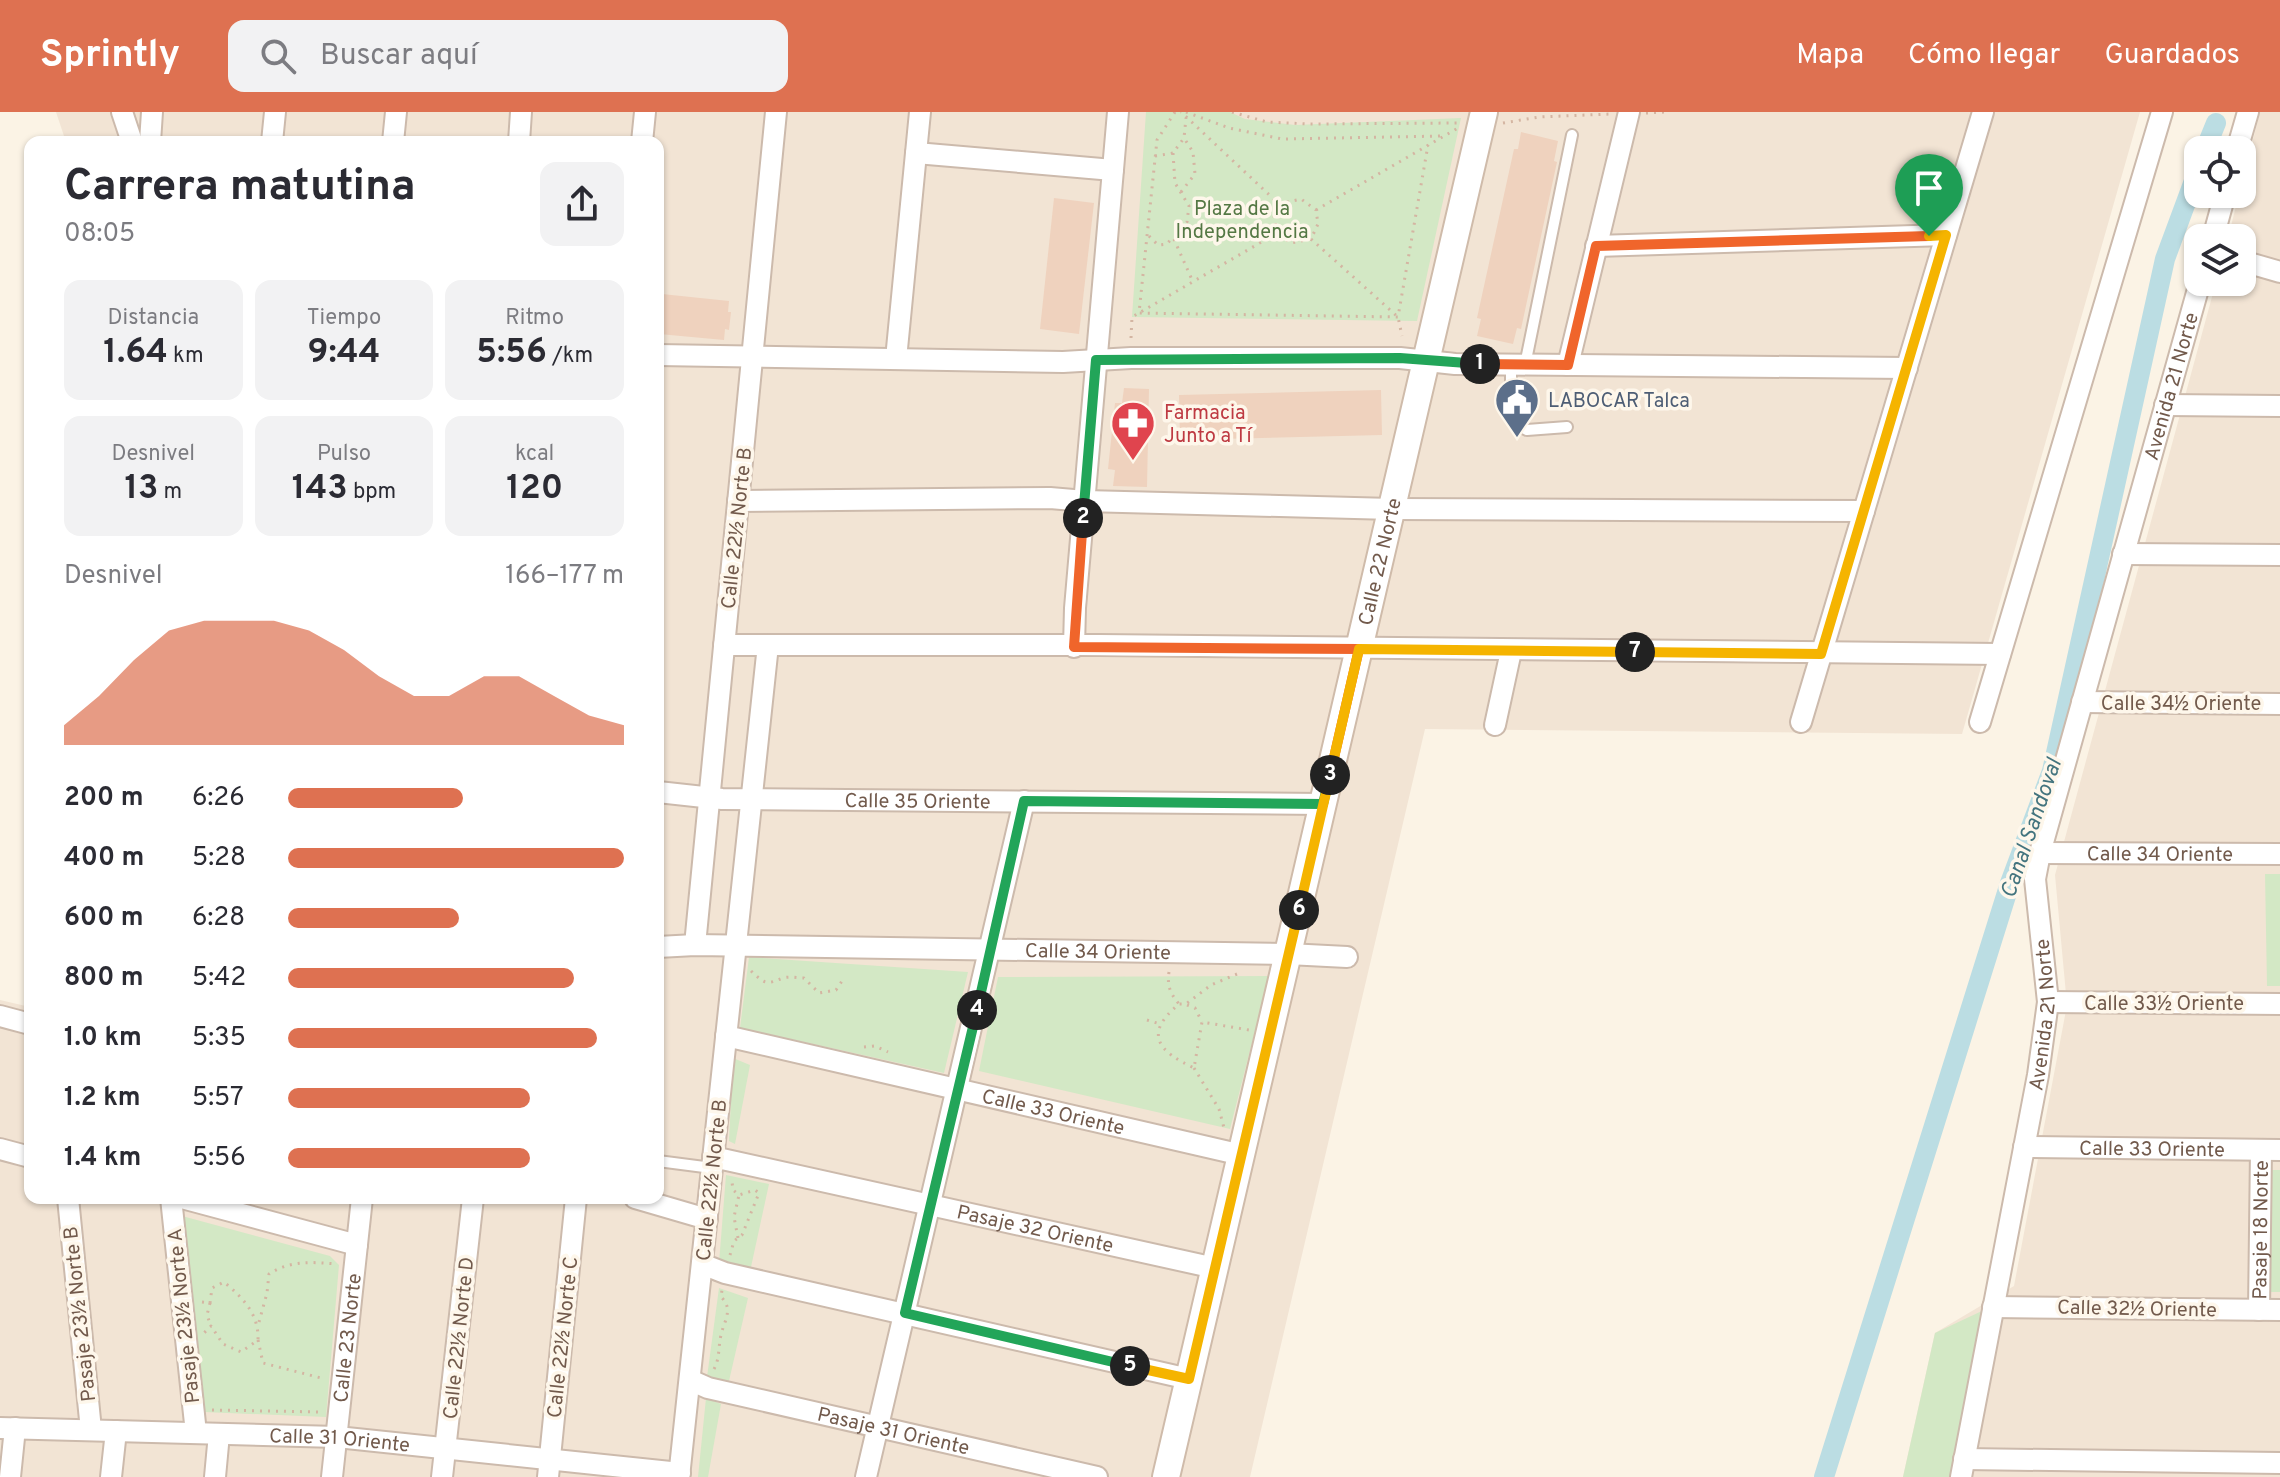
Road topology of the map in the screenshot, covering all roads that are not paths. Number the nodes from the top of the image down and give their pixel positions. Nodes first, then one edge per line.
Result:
1 (122, 112) edge
2 (152, 112) edge
3 (275, 112) edge
4 (396, 112) edge
5 (521, 112) edge
6 (645, 112) edge
7 (776, 112) edge
8 (920, 112) edge
9 (1118, 112) edge
10 (1983, 112) edge
11 (2162, 112) edge
12 (2248, 112) edge
13 (1628, 113) edge
14 (1482, 121) edge
15 (1572, 135) dead end
16 (130, 136) edge
17 (150, 136) edge
18 (273, 136) edge
19 (394, 136) edge
20 (519, 136) edge
21 (643, 136) edge
22 (2241, 136) edge
23 (916, 153) junction
24 (1113, 170) junction
25 (1946, 235) junction
26 (1596, 246) junction
27 (2256, 265) edge
28 (2280, 272) edge
29 (2196, 296) edge
30 (664, 355) edge
31 (753, 356) junction
32 (896, 359) junction
33 (1096, 360) junction
34 (1426, 361) junction
35 (1518, 365) junction
36 (1568, 365) junction
37 (1907, 368) junction
38 (2165, 405) junction
39 (2280, 406) edge
40 (1567, 427) dead end
41 (738, 501) junction
42 (1085, 501) junction
43 (1392, 509) junction
44 (1864, 511) junction
45 (2123, 554) junction
46 (2280, 555) edge
47 (724, 645) junction
48 (768, 645) junction
49 (1074, 647) junction
50 (1359, 649) junction
51 (1511, 651) junction
52 (1821, 654) junction
53 (2000, 654) junction
54 (2082, 702) junction
55 (2280, 704) edge
56 (1801, 722) dead end
57 (1980, 722) dead end
58 (1495, 725) dead end
59 (664, 793) edge
60 (709, 798) junction
61 (751, 799) junction
62 (1024, 801) junction
63 (1323, 804) junction
64 (2040, 853) junction
65 (2280, 854) edge
66 (695, 945) junction
67 (736, 946) junction
68 (664, 947) edge
69 (991, 949) junction
70 (1288, 954) junction
71 (1347, 957) dead end
72 (2048, 1002) junction
73 (2280, 1004) edge
74 (0, 1016) edge
75 (24, 1022) edge
76 (726, 1036) junction
77 (958, 1089) junction
78 (2024, 1147) junction
79 (0, 1149) edge
80 (2271, 1150) edge
81 (1231, 1153) junction
82 (24, 1155) edge
83 (664, 1161) edge
84 (713, 1163) junction
85 (69, 1204) edge
86 (172, 1204) edge
87 (201, 1204) edge
88 (361, 1204) edge
89 (472, 1204) edge
90 (575, 1204) edge
91 (656, 1204) edge
92 (930, 1205) junction
93 (707, 1219) junction
94 (356, 1253) junction
95 (702, 1264) junction
96 (1215, 1268) junction
97 (1993, 1307) junction
98 (2259, 1310) junction
99 (2280, 1310) edge
100 (905, 1313) junction
101 (1189, 1379) junction
102 (699, 1384) junction
103 (195, 1426) junction
104 (878, 1426) junction
105 (8, 1428) edge
106 (91, 1430) junction
107 (116, 1431) junction
108 (219, 1434) junction
109 (337, 1437) junction
110 (446, 1448) junction
111 (2280, 1463) edge
112 (549, 1468) edge
113 (1962, 1468) edge
114 (2203, 1469) edge
115 (680, 1475) edge
116 (10, 1477) edge
117 (111, 1477) edge
118 (215, 1477) edge
119 (332, 1477) edge
120 (442, 1477) edge
121 (866, 1477) edge
122 (1097, 1477) edge
123 (1166, 1477) edge

1 - 16 street
2 - 17 street
3 - 18 street
4 - 19 street
5 - 20 street
6 - 21 street
7 - 31 street, Calle 22½ Norte B
8 - 23 street
9 - 24 street
10 - 25 street
11 - 53 street
12 - 22 street
13 - 26 street
14 - 34 street, Calle 22 Norte
15 - 35 lane
23 - 24 street
23 - 32 street
24 - 33 street
25 - 26 street
25 - 37 street
26 - 36 street
27 - 28 street
29 - 38 street, Avenida 21 Norte
30 - 31 street
31 - 32 street
31 - 41 street, Calle 22½ Norte B
32 - 33 street
33 - 34 street
33 - 42 street
34 - 35 street
34 - 43 street, Calle 22 Norte
35 - 36 street
35 - 40 lane
36 - 37 street
37 - 44 street
38 - 39 street
38 - 45 street, Avenida 21 Norte
41 - 42 street
41 - 47 street, Calle 22½ Norte B
42 - 43 street
42 - 49 street
43 - 44 street
43 - 50 street, Calle 22 Norte
44 - 52 street
45 - 46 street
45 - 54 street, Avenida 21 Norte
47 - 48 street
47 - 60 street, Calle 22½ Norte B
48 - 49 street
48 - 61 street, Calle 22½ Norte B
49 - 50 street
50 - 51 street
50 - 63 street, Calle 22 Norte
51 - 52 street
51 - 58 street
52 - 53 street
52 - 56 street
53 - 57 street
54 - 55 street, Calle 34½ Oriente
54 - 64 street, Avenida 21 Norte
59 - 60 street, Calle 35 Oriente
60 - 61 street, Calle 35 Oriente
60 - 66 street, Calle 22½ Norte B
61 - 62 street, Calle 35 Oriente
61 - 67 street, Calle 22½ Norte B
62 - 63 street, Calle 35 Oriente
62 - 69 street
63 - 70 street, Calle 22 Norte
64 - 65 street, Calle 34 Oriente
64 - 72 street, Avenida 21 Norte
66 - 67 street, Calle 34 Oriente
66 - 68 street, Calle 34 Oriente
67 - 69 street, Calle 34 Oriente
67 - 76 street, Calle 22½ Norte B
69 - 70 street, Calle 34 Oriente
69 - 77 street
70 - 71 street, Calle 34 Oriente
70 - 81 street, Calle 22 Norte
72 - 73 street, Calle 33½ Oriente
72 - 78 street, Avenida 21 Norte
74 - 75 street
76 - 77 street, Calle 33 Oriente
76 - 84 street, Calle 22½ Norte B
77 - 81 street, Calle 33 Oriente
77 - 92 street
78 - 80 street, Calle 33 Oriente
78 - 97 street, Avenida 21 Norte
79 - 82 street
80 - 98 street, Pasaje 18 Norte
81 - 96 street, Calle 22 Norte
83 - 84 lane
84 - 92 street, Pasaje 32 Oriente
84 - 93 street, Calle 22½ Norte B
85 - 106 street, Pasaje 23½ Norte B
86 - 103 street, Pasaje 23½ Norte A
87 - 94 street
88 - 94 street, Calle 23 Norte
89 - 110 street, Calle 22½ Norte D
90 - 112 street, Calle 22½ Norte C
91 - 93 street
92 - 96 street, Pasaje 32 Oriente
92 - 100 street
93 - 95 street, Calle 22½ Norte B
94 - 109 street, Calle 23 Norte
95 - 100 street
95 - 102 street, Calle 22½ Norte B
96 - 101 street, Calle 22 Norte
97 - 98 street, Calle 32½ Oriente
97 - 113 street, Avenida 21 Norte
98 - 99 street, Calle 32½ Oriente
100 - 101 street
100 - 104 street
101 - 123 street, Calle 22 Norte
102 - 104 street, Pasaje 31 Oriente
102 - 115 street, Calle 22½ Norte B
103 - 107 street, Calle 31 Oriente
103 - 108 street, Calle 31 Oriente
104 - 121 street
104 - 122 street, Pasaje 31 Oriente
105 - 106 street, Calle 31 Oriente
105 - 116 street
106 - 107 street, Calle 31 Oriente
107 - 117 street
108 - 109 street, Calle 31 Oriente
108 - 118 street
109 - 110 street, Calle 31 Oriente
109 - 119 street, Calle 23 Norte
110 - 112 street, Calle 31 Oriente
110 - 120 street, Calle 22½ Norte D
111 - 114 street
112 - 115 street, Calle 31 Oriente
113 - 114 street

